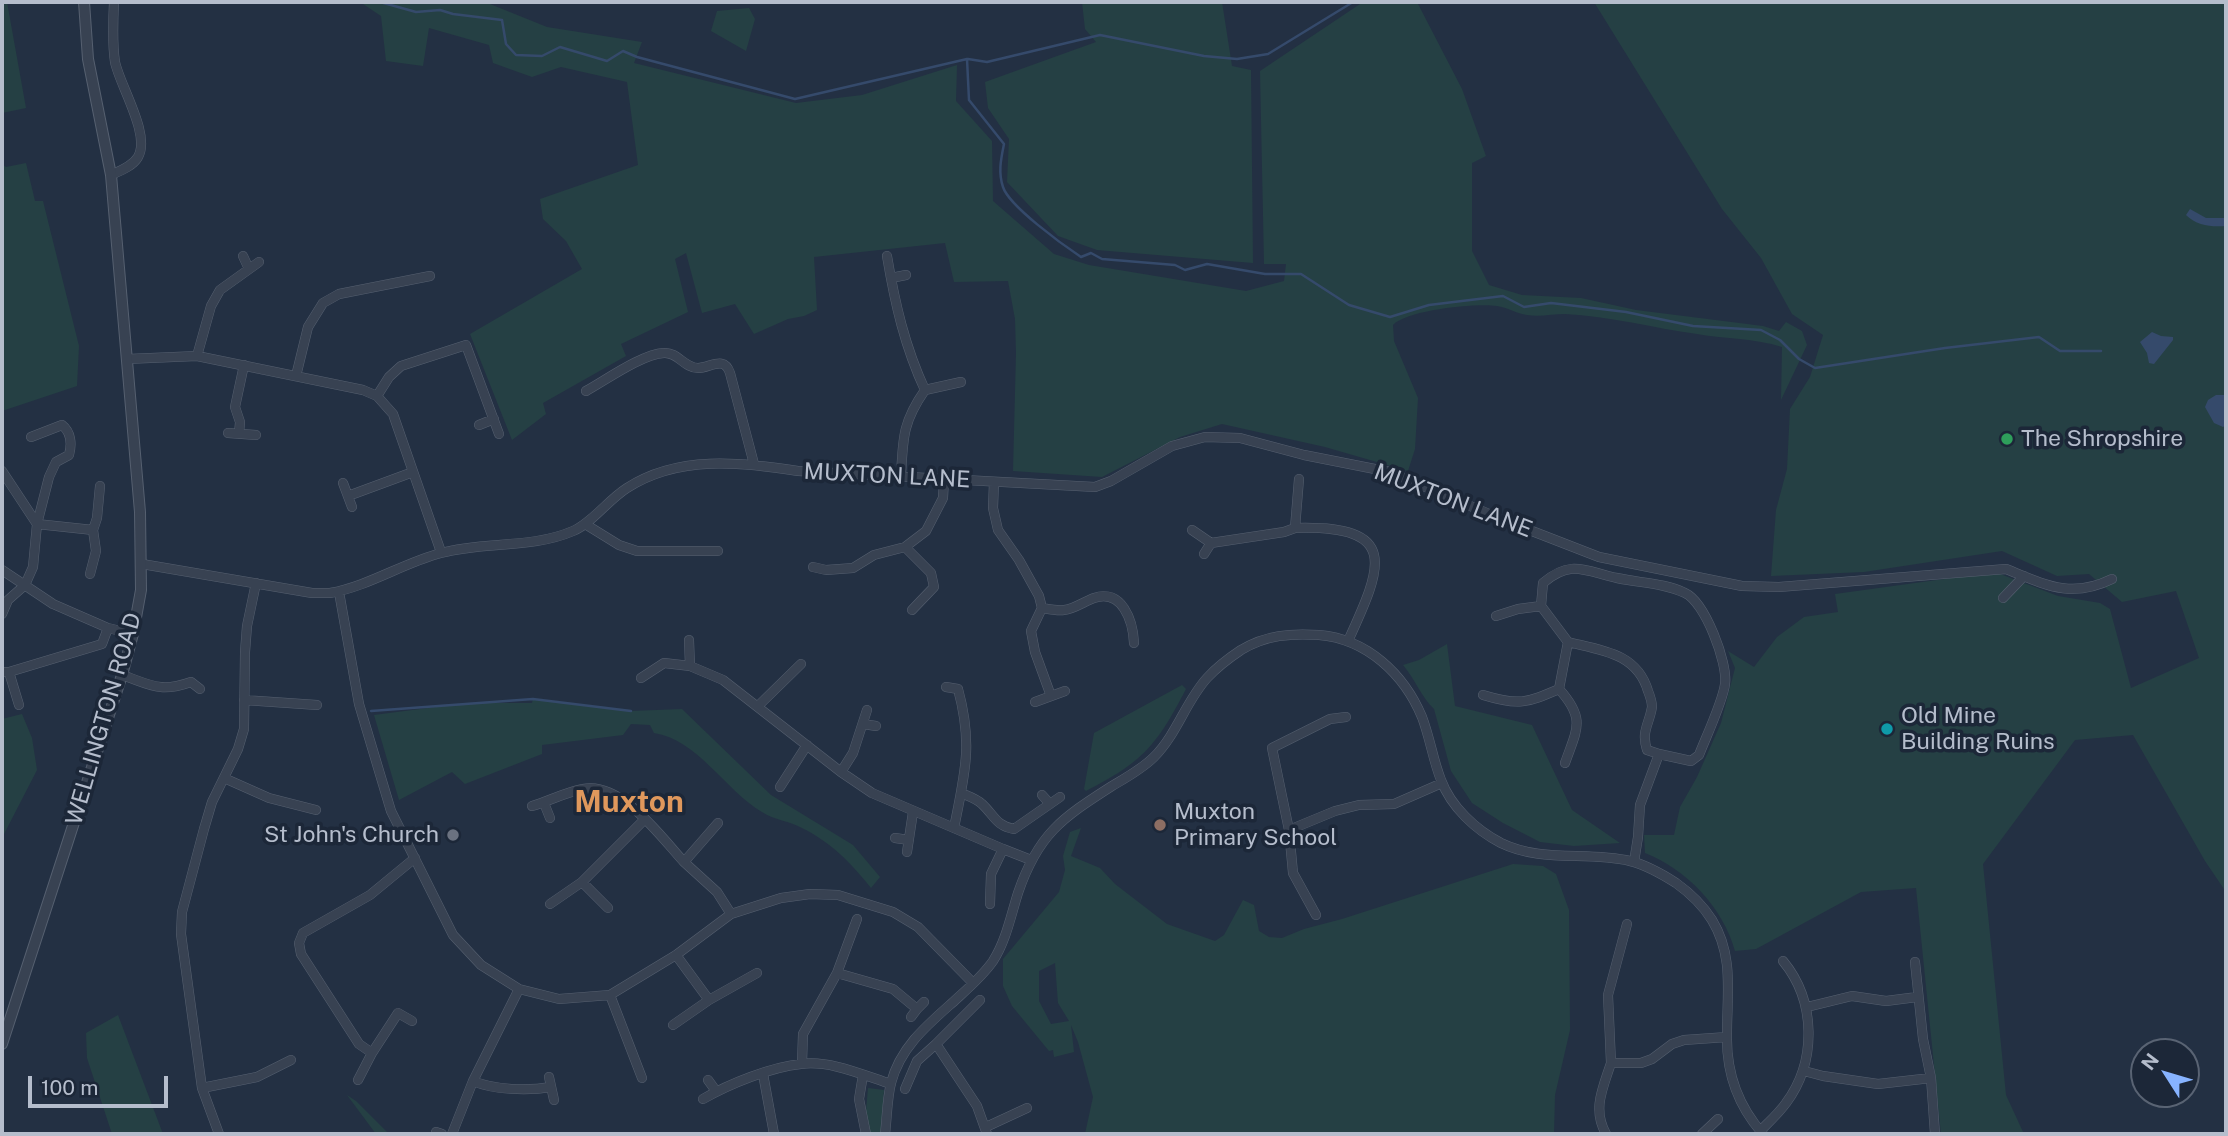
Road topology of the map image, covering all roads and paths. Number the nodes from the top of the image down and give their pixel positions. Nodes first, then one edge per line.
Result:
1 (84, 2) edge
2 (114, 2) edge
3 (111, 175) junction
4 (243, 256) dead end
5 (887, 256) dead end
6 (259, 262) dead end
7 (416, 267) dead end
8 (249, 269) junction
9 (906, 275) dead end
10 (430, 276) dead end
11 (417, 277) junction
12 (891, 278) junction
13 (197, 356) junction
14 (127, 359) junction
15 (244, 365) junction
16 (296, 376) junction
17 (961, 382) dead end
18 (925, 390) junction
19 (586, 391) dead end
20 (377, 396) junction
21 (494, 419) junction
22 (480, 425) dead end
23 (499, 434) dead end
24 (256, 435) dead end
25 (31, 437) dead end
26 (754, 464) junction
27 (2, 471) edge
28 (413, 472) junction
29 (901, 477) junction
30 (944, 479) junction
31 (1299, 479) dead end
32 (994, 482) junction
33 (343, 483) dead end
34 (100, 486) dead end
35 (348, 496) junction
36 (352, 507) dead end
37 (37, 524) junction
38 (585, 524) junction
39 (1295, 528) junction
40 (93, 530) junction
41 (1192, 530) dead end
42 (1210, 543) junction
43 (905, 547) junction
44 (718, 551) dead end
45 (442, 552) junction
46 (1203, 554) dead end
47 (142, 564) junction
48 (813, 567) dead end
49 (2, 570) edge
50 (90, 574) dead end
51 (2024, 576) junction
52 (2112, 579) dead end
53 (256, 583) junction
54 (25, 585) junction
55 (340, 592) junction
56 (2003, 598) dead end
57 (1541, 606) junction
58 (1042, 608) junction
59 (912, 610) dead end
60 (2, 614) edge
61 (1496, 616) dead end
62 (108, 628) junction
63 (133, 634) junction
64 (689, 640) dead end
65 (1348, 641) junction
66 (1568, 642) junction
67 (1134, 643) dead end
68 (801, 664) dead end
69 (690, 666) junction
70 (192, 671) dead end
71 (5, 672) edge
72 (122, 675) junction
73 (641, 678) dead end
74 (191, 682) junction
75 (946, 687) dead end
76 (200, 689) dead end
77 (1559, 689) junction
78 (1065, 691) dead end
79 (1483, 695) dead end
80 (1051, 696) junction
81 (244, 699) junction
82 (1035, 702) dead end
83 (19, 705) dead end
84 (317, 705) dead end
85 (758, 706) junction
86 (867, 710) dead end
87 (1346, 717) dead end
88 (863, 724) junction
89 (876, 726) dead end
90 (807, 745) junction
91 (1659, 754) junction
92 (1565, 763) dead end
93 (841, 772) junction
94 (224, 778) junction
95 (1442, 783) junction
96 (780, 787) dead end
97 (961, 793) junction
98 (1042, 795) dead end
99 (1060, 797) dead end
100 (544, 803) junction
101 (1050, 804) junction
102 (532, 806) dead end
103 (316, 810) dead end
104 (913, 812) junction
105 (551, 818) dead end
106 (645, 819) junction
107 (719, 823) dead end
108 (954, 828) junction
109 (1289, 830) junction
110 (895, 838) dead end
111 (909, 840) junction
112 (1003, 849) junction
113 (907, 852) dead end
114 (415, 858) junction
115 (1031, 860) junction
116 (684, 862) junction
117 (1634, 862) junction
118 (582, 882) junction
119 (550, 904) dead end
120 (990, 904) dead end
121 (608, 908) dead end
122 (731, 914) junction
123 (1316, 915) dead end
124 (857, 919) dead end
125 (1627, 924) dead end
126 (676, 955) junction
127 (1783, 961) dead end
128 (1914, 962) dead end
129 (757, 972) dead end
130 (837, 973) junction
131 (973, 983) junction
132 (519, 989) junction
133 (610, 995) junction
134 (1917, 997) junction
135 (709, 1000) junction
136 (980, 1000) dead end
137 (924, 1002) dead end
138 (1807, 1007) junction
139 (412, 1021) dead end
140 (678, 1025) dead end
141 (1727, 1037) junction
142 (2, 1044) edge
143 (936, 1044) junction
144 (372, 1054) junction
145 (291, 1060) dead end
146 (802, 1063) junction
147 (1611, 1063) junction
148 (1804, 1071) junction
149 (763, 1074) junction
150 (863, 1075) junction
151 (549, 1077) dead end
152 (642, 1077) dead end
153 (1931, 1078) junction
154 (358, 1080) dead end
155 (708, 1080) dead end
156 (473, 1081) junction
157 (891, 1084) junction
158 (551, 1087) junction
159 (202, 1088) junction
160 (905, 1089) dead end
161 (716, 1091) junction
162 (703, 1099) dead end
163 (554, 1100) dead end
164 (1023, 1114) dead end
165 (1718, 1119) dead end
166 (986, 1131) edge
167 (1761, 1133) edge
168 (219, 1134) edge
169 (452, 1134) edge
170 (774, 1134) edge
171 (866, 1134) edge
172 (885, 1134) edge
173 (1606, 1134) edge
174 (1702, 1134) edge
175 (1935, 1134) edge

1 - 3 street, WELLINGTON ROAD
2 - 3 street
3 - 14 street, WELLINGTON ROAD
4 - 8 street
5 - 12 street
6 - 8 street
7 - 11 street
8 - 13 street
9 - 12 street
10 - 11 street
11 - 16 street
12 - 18 street
13 - 14 street
13 - 15 street
14 - 47 street, WELLINGTON ROAD
15 - 16 street
15 - 24 street
16 - 20 street
17 - 18 street
18 - 29 street
19 - 26 street
20 - 21 street
20 - 28 street
21 - 22 street
21 - 23 street
25 - 37 street
26 - 29 street, MUXTON LANE
26 - 38 street, MUXTON LANE
27 - 37 street
28 - 35 street
28 - 45 street
29 - 30 street, MUXTON LANE
30 - 32 street, MUXTON LANE
30 - 43 street
31 - 39 street
32 - 51 street, MUXTON LANE
32 - 58 street
33 - 35 street
34 - 40 street
35 - 36 street
37 - 40 street
37 - 54 street
38 - 44 street
38 - 45 street, MUXTON LANE
39 - 42 street
39 - 65 street
40 - 50 street
41 - 42 street
42 - 46 street
43 - 48 street
43 - 59 street
45 - 55 street, MUXTON LANE
47 - 53 street, MUXTON LANE
47 - 63 street, WELLINGTON ROAD
49 - 54 street
51 - 52 street, MUXTON LANE
51 - 56 street
53 - 55 street, MUXTON LANE
53 - 81 street
54 - 60 street
54 - 62 street
55 - 114 street
57 - 61 street
57 - 66 street
57 - 91 street
58 - 67 street
58 - 80 street
62 - 63 street
62 - 71 street
63 - 72 street, WELLINGTON ROAD
64 - 69 street
65 - 95 street
65 - 115 street
66 - 77 street
66 - 91 street
68 - 85 street
69 - 73 street
69 - 85 street
70 - 74 street
71 - 83 street
72 - 74 street
72 - 142 street, WELLINGTON ROAD
74 - 76 street
75 - 97 street
77 - 79 street
77 - 92 street
78 - 80 street
80 - 82 street
81 - 84 street
81 - 94 street
85 - 90 street
86 - 88 street
87 - 109 street
88 - 89 street
88 - 93 street
90 - 93 street
90 - 96 street
91 - 117 street
93 - 104 street
94 - 103 street
94 - 159 street
95 - 109 street
95 - 117 street
97 - 101 street
97 - 108 street
98 - 101 street
99 - 101 street
100 - 102 street
100 - 105 street
100 - 106 street
104 - 108 street
104 - 111 street
106 - 116 street
106 - 118 street
107 - 116 street
108 - 112 street
109 - 123 street
110 - 111 street
111 - 113 street
112 - 115 street
112 - 120 street
114 - 132 street
114 - 144 street
115 - 131 street
116 - 122 street
117 - 141 street
118 - 119 street
118 - 121 street
122 - 126 street
122 - 131 street
124 - 130 street
125 - 147 street
126 - 133 street
126 - 135 street
127 - 138 street
128 - 134 street
129 - 135 street
130 - 137 street
130 - 146 street
131 - 157 street
132 - 133 street
132 - 156 street
133 - 152 street
134 - 138 street
134 - 153 street
135 - 140 street
136 - 143 street
138 - 148 street
139 - 144 street
141 - 147 street
141 - 167 street
143 - 160 street
143 - 166 street
144 - 154 street
145 - 159 street
146 - 149 street
146 - 150 street
147 - 173 street
148 - 153 street
148 - 167 street
149 - 161 street
149 - 170 street
150 - 157 street
150 - 171 street
151 - 158 street
153 - 175 street
155 - 161 street
156 - 158 street
156 - 169 street
157 - 172 street
158 - 163 street
159 - 168 street
161 - 162 street
164 - 166 street
165 - 174 street

